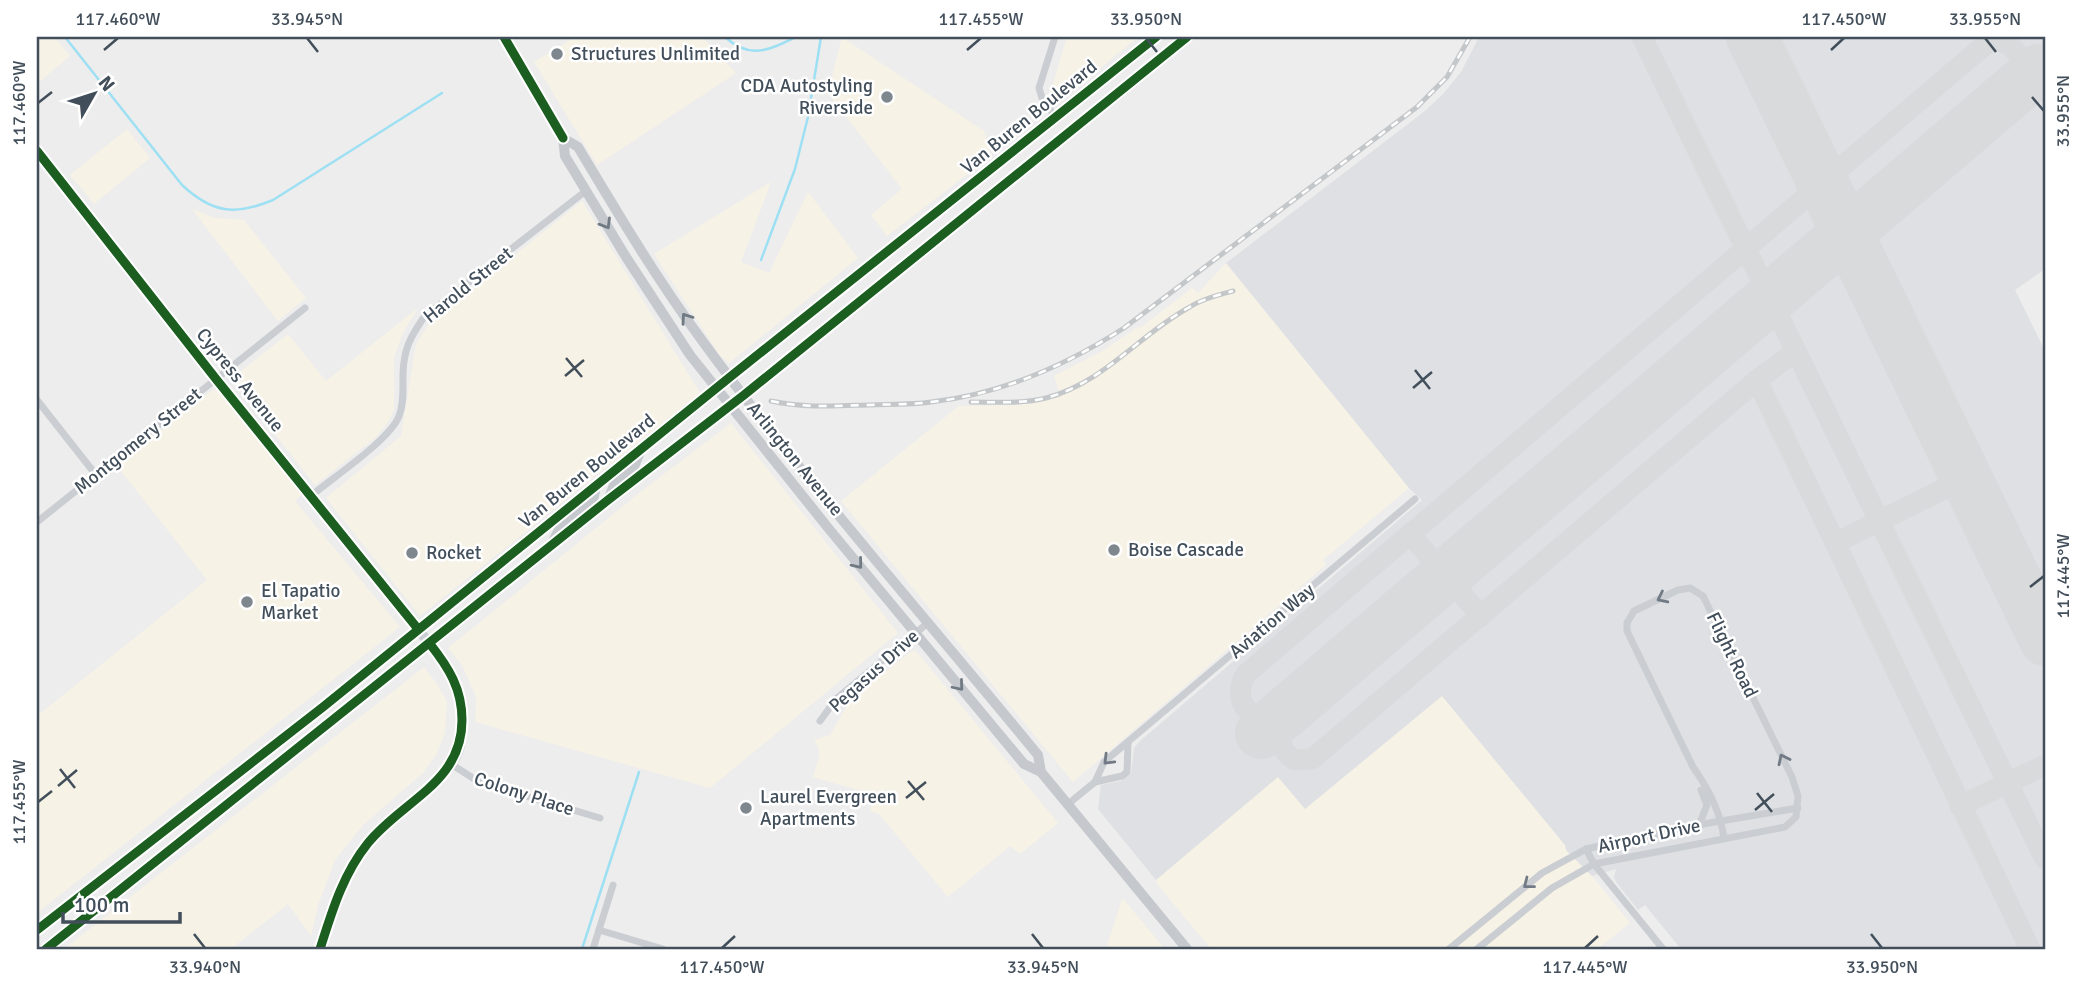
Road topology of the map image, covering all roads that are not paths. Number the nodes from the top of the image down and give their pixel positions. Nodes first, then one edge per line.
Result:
1 (504, 37) edge
2 (1055, 37) edge
3 (1156, 37) edge
4 (1187, 37) edge
5 (1056, 118) junction
6 (563, 138) junction
7 (37, 151) edge
8 (587, 190) junction
9 (624, 223) junction
10 (305, 308) dead end
11 (730, 377) junction
12 (216, 379) junction
13 (716, 389) junction
14 (744, 395) junction
15 (37, 400) edge
16 (729, 406) junction
17 (642, 449) junction
18 (96, 475) junction
19 (596, 486) junction
20 (311, 496) junction
21 (1415, 499) dead end
22 (608, 500) junction
23 (37, 522) edge
24 (549, 548) junction
25 (929, 622) junction
26 (418, 628) junction
27 (915, 634) junction
28 (430, 644) junction
29 (820, 721) dead end
30 (1128, 743) junction
31 (451, 764) junction
32 (1693, 767) junction
33 (1041, 772) junction
34 (228, 780) junction
35 (1095, 782) junction
36 (239, 796) junction
37 (1068, 804) junction
38 (1798, 808) junction
39 (600, 818) dead end
40 (1722, 821) junction
41 (1698, 825) junction
42 (1724, 839) junction
43 (1586, 849) junction
44 (1594, 864) junction
45 (613, 885) dead end
46 (37, 930) edge
47 (599, 930) junction
48 (46, 949) edge
49 (320, 949) edge
50 (593, 949) edge
51 (663, 949) edge
52 (1187, 949) edge
53 (1448, 949) edge
54 (1477, 949) edge
55 (1663, 949) edge

1 - 6 main road, Arlington Avenue
2 - 5 street
3 - 5 main road, Van Buren Boulevard
4 - 14 main road, Van Buren Boulevard
5 - 11 main road, Van Buren Boulevard
6 - 8 main road, Arlington Avenue
6 - 9 main road, Arlington Avenue
7 - 12 street, Cypress Avenue
8 - 9 main road
8 -> 13 main road, Arlington Avenue
8 - 20 street, Harold Street
11 -> 9 main road, Arlington Avenue
10 - 12 street, Montgomery Street
11 - 13 main road, Van Buren Boulevard
11 - 14 main road, Arlington Avenue
12 - 18 street, Montgomery Street
12 - 20 street, Cypress Avenue
13 - 16 main road, Arlington Avenue
13 - 17 main road, Van Buren Boulevard
14 - 16 main road, Van Buren Boulevard
14 - 25 main road, Arlington Avenue
15 - 18 street
16 - 22 main road, Van Buren Boulevard
16 -> 27 main road, Arlington Avenue
17 - 19 main road, Van Buren Boulevard
17 - 22 main road
18 - 23 street, Montgomery Street
19 - 24 main road
19 - 26 main road, Van Buren Boulevard
20 - 26 street, Cypress Avenue
21 - 30 street, Aviation Way
22 - 24 main road, Van Buren Boulevard
24 - 28 main road, Van Buren Boulevard
25 - 27 street, Pegasus Drive
25 - 33 main road, Arlington Avenue
26 - 28 street, Cypress Avenue
26 - 34 main road, Van Buren Boulevard
27 - 29 street, Pegasus Drive
27 -> 33 main road, Arlington Avenue
28 - 31 street, Cypress Avenue
28 - 36 main road, Van Buren Boulevard
30 -> 35 street, Aviation Way
30 - 35 street, Aviation Way
31 - 39 street, Colony Place
31 - 49 street
38 -> 32 street, Flight Road
32 - 40 street, Flight Road
32 - 41 street
33 - 37 main road, Arlington Avenue
34 - 36 main road
34 - 46 main road, Van Buren Boulevard
35 - 37 street, Aviation Way
36 - 48 main road, Van Buren Boulevard
37 - 52 main road, Arlington Avenue
38 - 40 street, Airport Drive
38 - 42 street, Airport Drive
40 - 41 street, Airport Drive
40 - 42 street, Flight Road
41 - 43 street, Airport Drive
42 - 44 street, Airport Drive
43 - 44 street
43 -> 53 street, Airport Drive
44 - 54 street, Airport Drive
44 - 55 street
45 - 47 street
47 - 50 street
47 - 51 street

